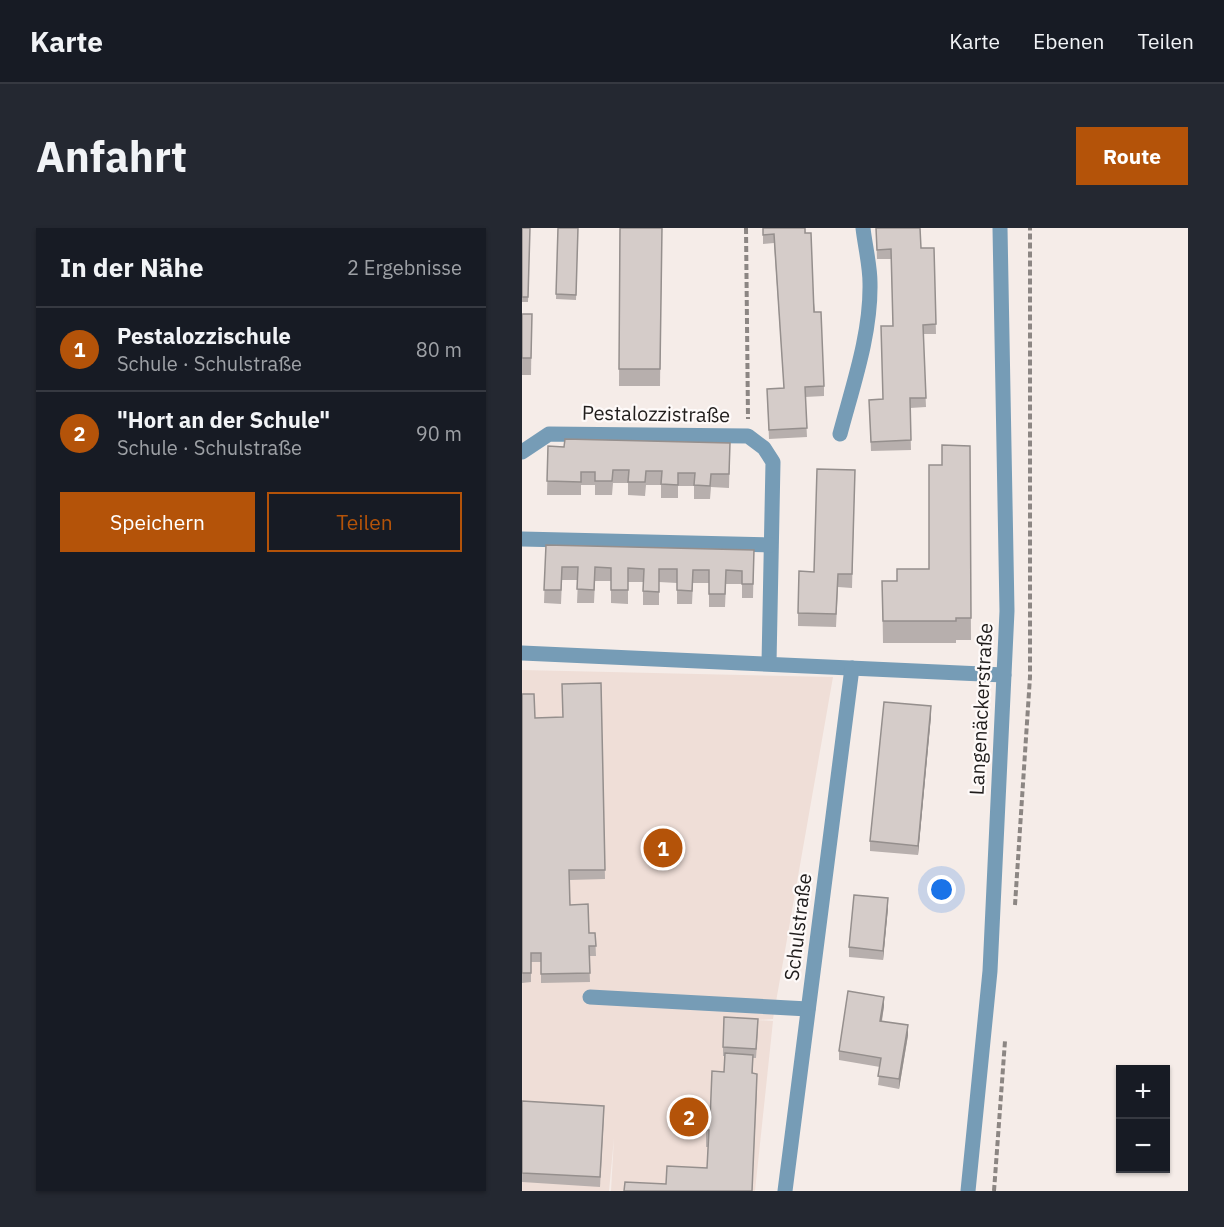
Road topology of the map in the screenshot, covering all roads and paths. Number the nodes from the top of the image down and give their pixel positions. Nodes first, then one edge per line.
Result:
1 (746, 228) edge
2 (863, 228) edge
3 (1000, 228) edge
4 (840, 434) dead end
5 (748, 436) junction
6 (522, 452) edge
7 (522, 539) edge
8 (770, 545) junction
9 (522, 652) edge
10 (769, 663) junction
11 (852, 668) junction
12 (1004, 675) junction
13 (590, 997) dead end
14 (808, 1009) junction
15 (785, 1191) edge
16 (968, 1191) edge

1 - 5 path
2 - 4 street
3 - 12 street, Langenäckerstraße
5 - 6 street, Pestalozzistraße
5 - 8 street, Pestalozzistraße
7 - 8 street
8 - 10 street, Pestalozzistraße
9 - 10 street
10 - 11 street
11 - 12 street
11 - 14 street, Schulstraße
12 - 16 street, Langenäckerstraße
13 - 14 street
14 - 15 street, Schulstraße

